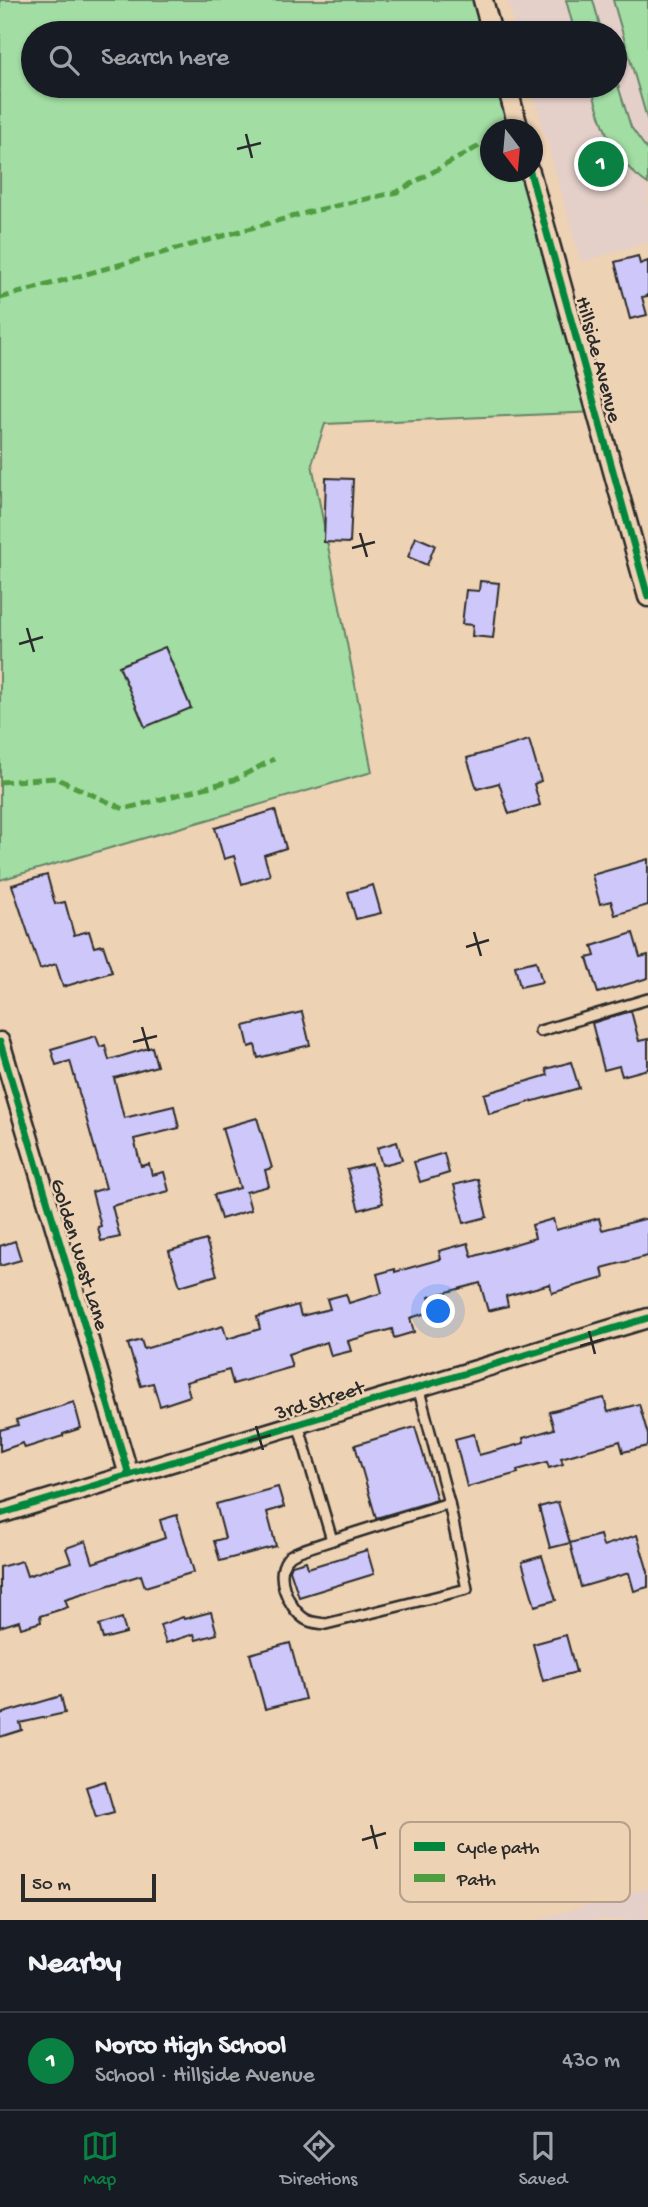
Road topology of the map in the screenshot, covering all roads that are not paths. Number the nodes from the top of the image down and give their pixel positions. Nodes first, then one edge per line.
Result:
1 (483, 0) edge
2 (489, 21) edge
3 (510, 98) edge
4 (516, 119) edge
5 (533, 182) edge
6 (648, 597) edge
7 (648, 999) edge
8 (540, 1031) dead end
9 (0, 1042) edge
10 (648, 1318) edge
11 (418, 1387) junction
12 (298, 1424) junction
13 (128, 1475) junction
14 (449, 1503) junction
15 (0, 1514) edge
16 (332, 1540) junction

1 - 2 street
3 - 4 street
5 - 6 street, Hillside Avenue
7 - 8 lane
9 - 13 street, Golden West Lane
10 - 11 street, 3rd Street
11 - 12 street, 3rd Street
11 - 14 lane
12 - 13 street, 3rd Street
12 - 16 lane
13 - 15 street, 3rd Street
14 - 16 lane
14 - 16 lane

